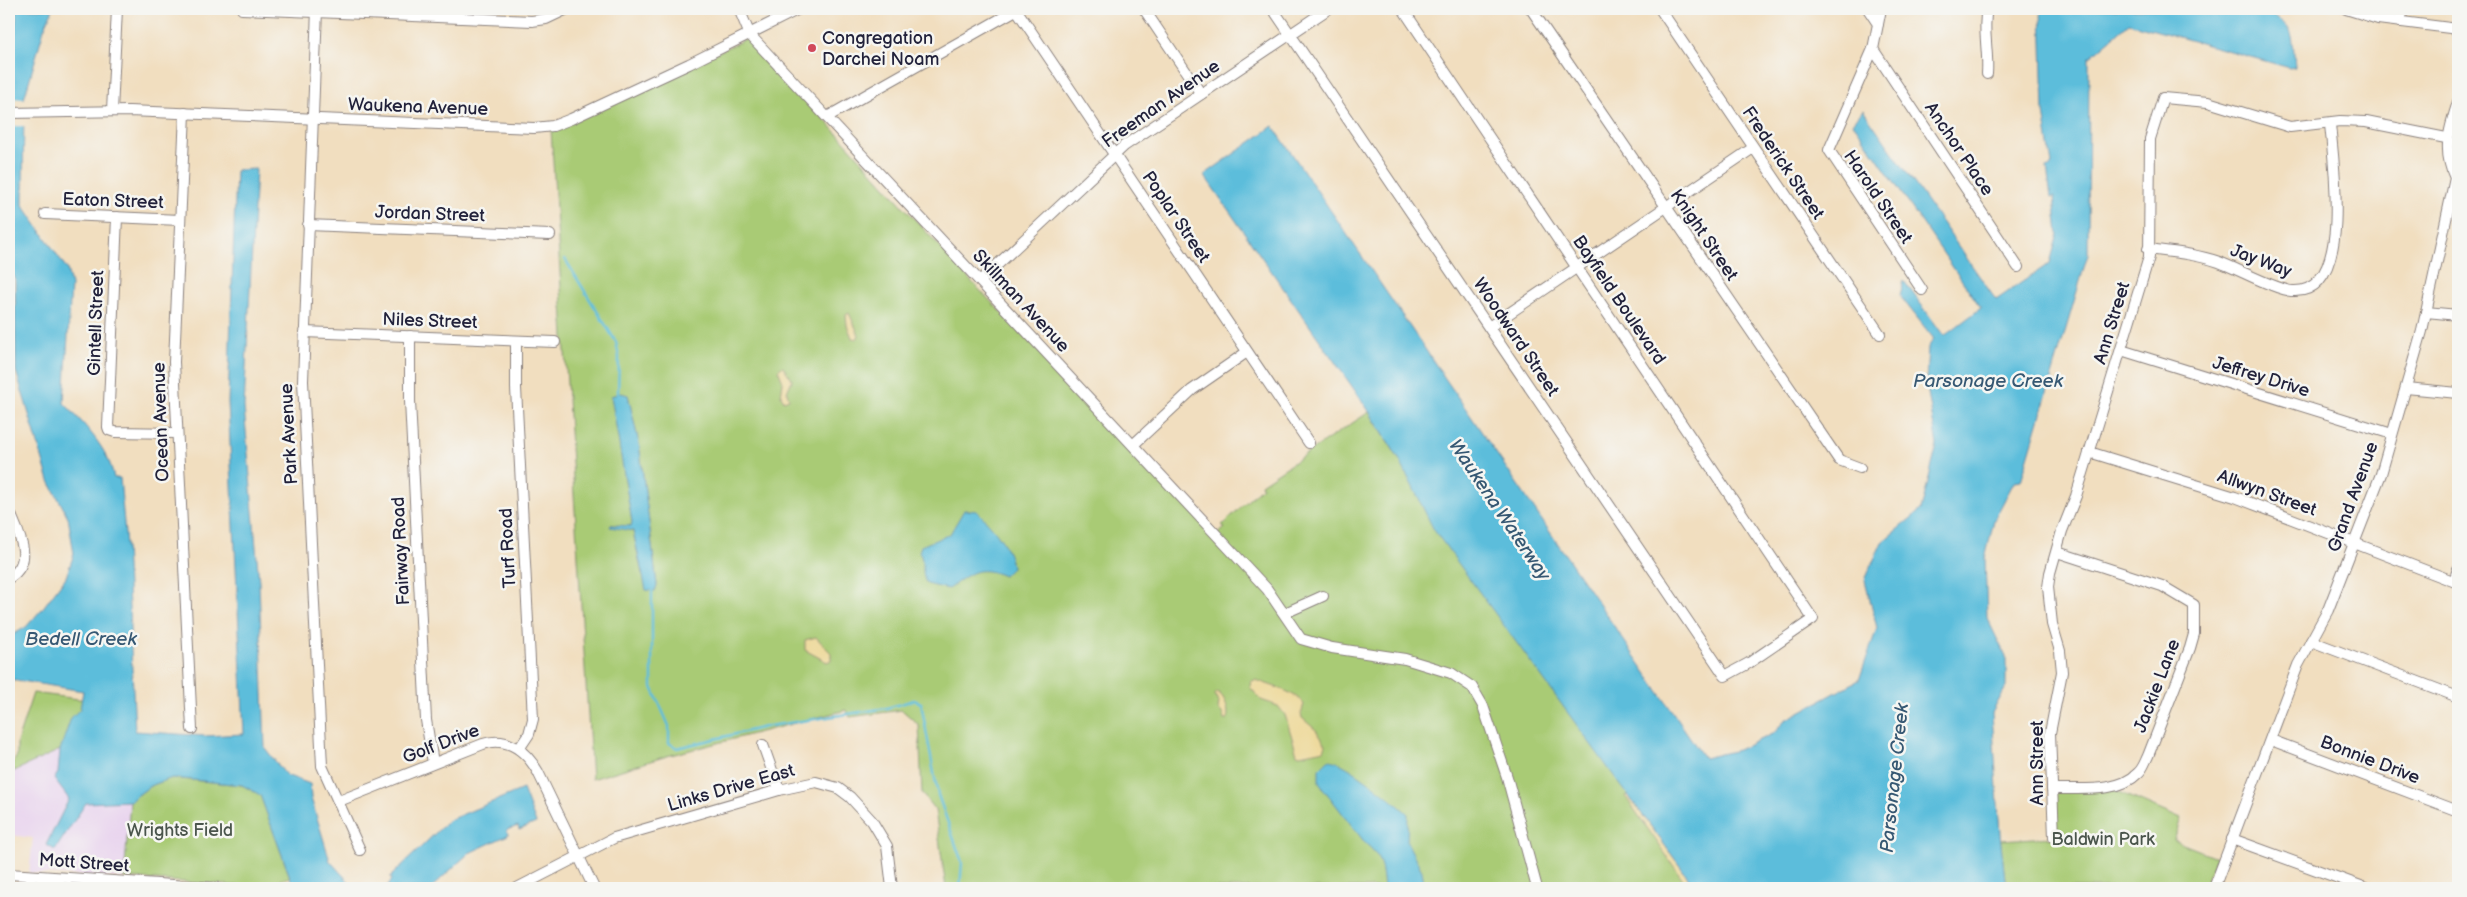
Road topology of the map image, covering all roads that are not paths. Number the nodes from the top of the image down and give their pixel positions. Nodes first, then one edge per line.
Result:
1 (117, 9) edge
2 (242, 9) edge
3 (567, 9) edge
4 (739, 9) edge
5 (799, 9) edge
6 (1016, 9) edge
7 (1144, 9) edge
8 (1273, 9) edge
9 (1328, 9) edge
10 (1403, 9) edge
11 (1531, 9) edge
12 (1660, 9) edge
13 (1868, 9) edge
14 (1881, 9) edge
15 (1987, 9) edge
16 (2346, 9) edge
17 (2403, 9) edge
18 (317, 10) edge
19 (2400, 22) junction
20 (1878, 24) junction
21 (2458, 29) edge
22 (1290, 34) junction
23 (750, 35) junction
24 (1873, 49) junction
25 (1987, 74) dead end
26 (1201, 94) junction
27 (2458, 102) edge
28 (112, 111) junction
29 (9, 113) edge
30 (185, 113) junction
31 (827, 117) junction
32 (313, 118) junction
33 (2330, 124) junction
34 (2446, 138) junction
35 (1753, 148) junction
36 (1115, 156) junction
37 (2457, 179) edge
38 (1665, 208) junction
39 (45, 214) dead end
40 (117, 217) junction
41 (180, 220) junction
42 (308, 225) junction
43 (550, 235) dead end
44 (2148, 249) junction
45 (1577, 267) junction
46 (2018, 267) dead end
47 (980, 281) junction
48 (1922, 290) dead end
49 (2426, 312) junction
50 (2458, 315) edge
51 (1489, 327) junction
52 (304, 332) junction
53 (1880, 334) dead end
54 (410, 336) junction
55 (516, 340) junction
56 (555, 342) dead end
57 (2121, 350) junction
58 (1247, 352) junction
59 (2406, 388) junction
60 (2458, 393) edge
61 (177, 433) junction
62 (2392, 434) junction
63 (1309, 443) dead end
64 (1133, 445) junction
65 (2089, 452) junction
66 (1860, 468) dead end
67 (9, 510) edge
68 (2354, 543) junction
69 (2057, 552) junction
70 (2458, 569) edge
71 (9, 578) edge
72 (2456, 582) edge
73 (1324, 596) dead end
74 (1285, 613) junction
75 (2311, 641) junction
76 (1734, 671) joint
77 (2458, 697) edge
78 (192, 729) dead end
79 (2271, 740) junction
80 (764, 745) dead end
81 (519, 749) junction
82 (433, 764) junction
83 (2052, 789) junction
84 (779, 790) junction
85 (339, 801) junction
86 (2458, 811) edge
87 (2054, 837) dead end
88 (2232, 839) junction
89 (360, 850) dead end
90 (579, 855) junction
91 (9, 874) edge
92 (165, 887) edge
93 (217, 888) edge
94 (517, 888) edge
95 (594, 888) edge
96 (892, 888) edge
97 (1537, 888) edge
98 (2214, 888) edge
99 (2366, 888) edge

1 - 28 street
2 - 18 street
3 - 18 street
4 - 23 street, Skillman Avenue
5 - 23 street, Waukena Avenue
6 - 31 street
6 - 36 street, Poplar Street
7 - 26 street
8 - 22 street, Woodward Street
9 - 22 street, Freeman Avenue
10 - 45 street, Bayfield Boulevard
11 - 38 street, Knight Street
12 - 35 street, Frederick Street
13 - 20 street
14 - 20 street, Harold Street
15 - 25 street
16 - 19 street
17 - 19 street
18 - 32 street, Park Avenue
19 - 21 street
20 - 24 street, Harold Street
22 - 26 street, Freeman Avenue
22 - 51 street, Woodward Street
23 - 31 street, Skillman Avenue
23 - 32 street, Waukena Avenue
24 - 46 street, Anchor Place
24 - 48 street, Harold Street
26 - 36 street, Freeman Avenue
27 - 34 street, Grand Avenue
28 - 29 street, Waukena Avenue
28 - 30 street, Waukena Avenue
30 - 32 street, Waukena Avenue
30 - 41 street, Ocean Avenue
31 - 47 street, Skillman Avenue
32 - 42 street, Park Avenue
33 - 34 street, Ann Street
33 - 44 street, Ann Street
33 - 44 street, Jay Way
34 - 37 street, Grand Avenue
35 - 38 street
35 - 53 street, Frederick Street
36 - 47 street, Freeman Avenue
36 - 58 street, Poplar Street
37 - 49 street, Grand Avenue
38 - 45 street
38 - 66 street, Knight Street
39 - 40 street, Eaton Street
40 - 41 street, Eaton Street
40 - 61 street, Gintell Street
41 - 61 street, Ocean Avenue
42 - 43 street, Jordan Street
42 - 52 street, Park Avenue
44 - 57 street, Ann Street
45 - 51 street
45 - 76 street, Bayfield Boulevard
47 - 64 street, Skillman Avenue
49 - 50 street
49 - 59 street, Grand Avenue
51 - 76 street, Woodward Street
52 - 54 street, Niles Street
52 - 85 street, Park Avenue
54 - 55 street, Niles Street
54 - 82 street, Fairway Road
55 - 56 street, Niles Street
55 - 81 street, Turf Road
57 - 62 street, Jeffrey Drive
57 - 65 street, Ann Street
58 - 63 street, Poplar Street
58 - 64 street
59 - 60 street
59 - 62 street, Grand Avenue
61 - 78 street, Ocean Avenue
62 - 68 street, Grand Avenue
64 - 74 street, Skillman Avenue
65 - 68 street, Allwyn Street
65 - 69 street, Ann Street
67 - 71 street
68 - 72 street, Allwyn Street
68 - 75 street, Grand Avenue
69 - 83 street, Ann Street
69 - 83 street, Jackie Lane
70 - 72 street
73 - 74 street
74 - 97 street, Skillman Avenue
75 - 77 street
75 - 79 street, Grand Avenue
79 - 86 street, Bonnie Drive
79 - 88 street, Grand Avenue
80 - 84 street
81 - 82 street, Golf Drive
81 - 90 street
82 - 85 street, Golf Drive
83 - 87 street, Ann Street
84 - 90 street, Links Drive East
84 - 96 street, Links Drive East
85 - 89 street, Park Avenue
88 - 98 street, Grand Avenue
88 - 99 street
90 - 94 street, Links Drive East
90 - 95 street
91 - 92 street, Mott Street
92 - 93 street, Mott Street

